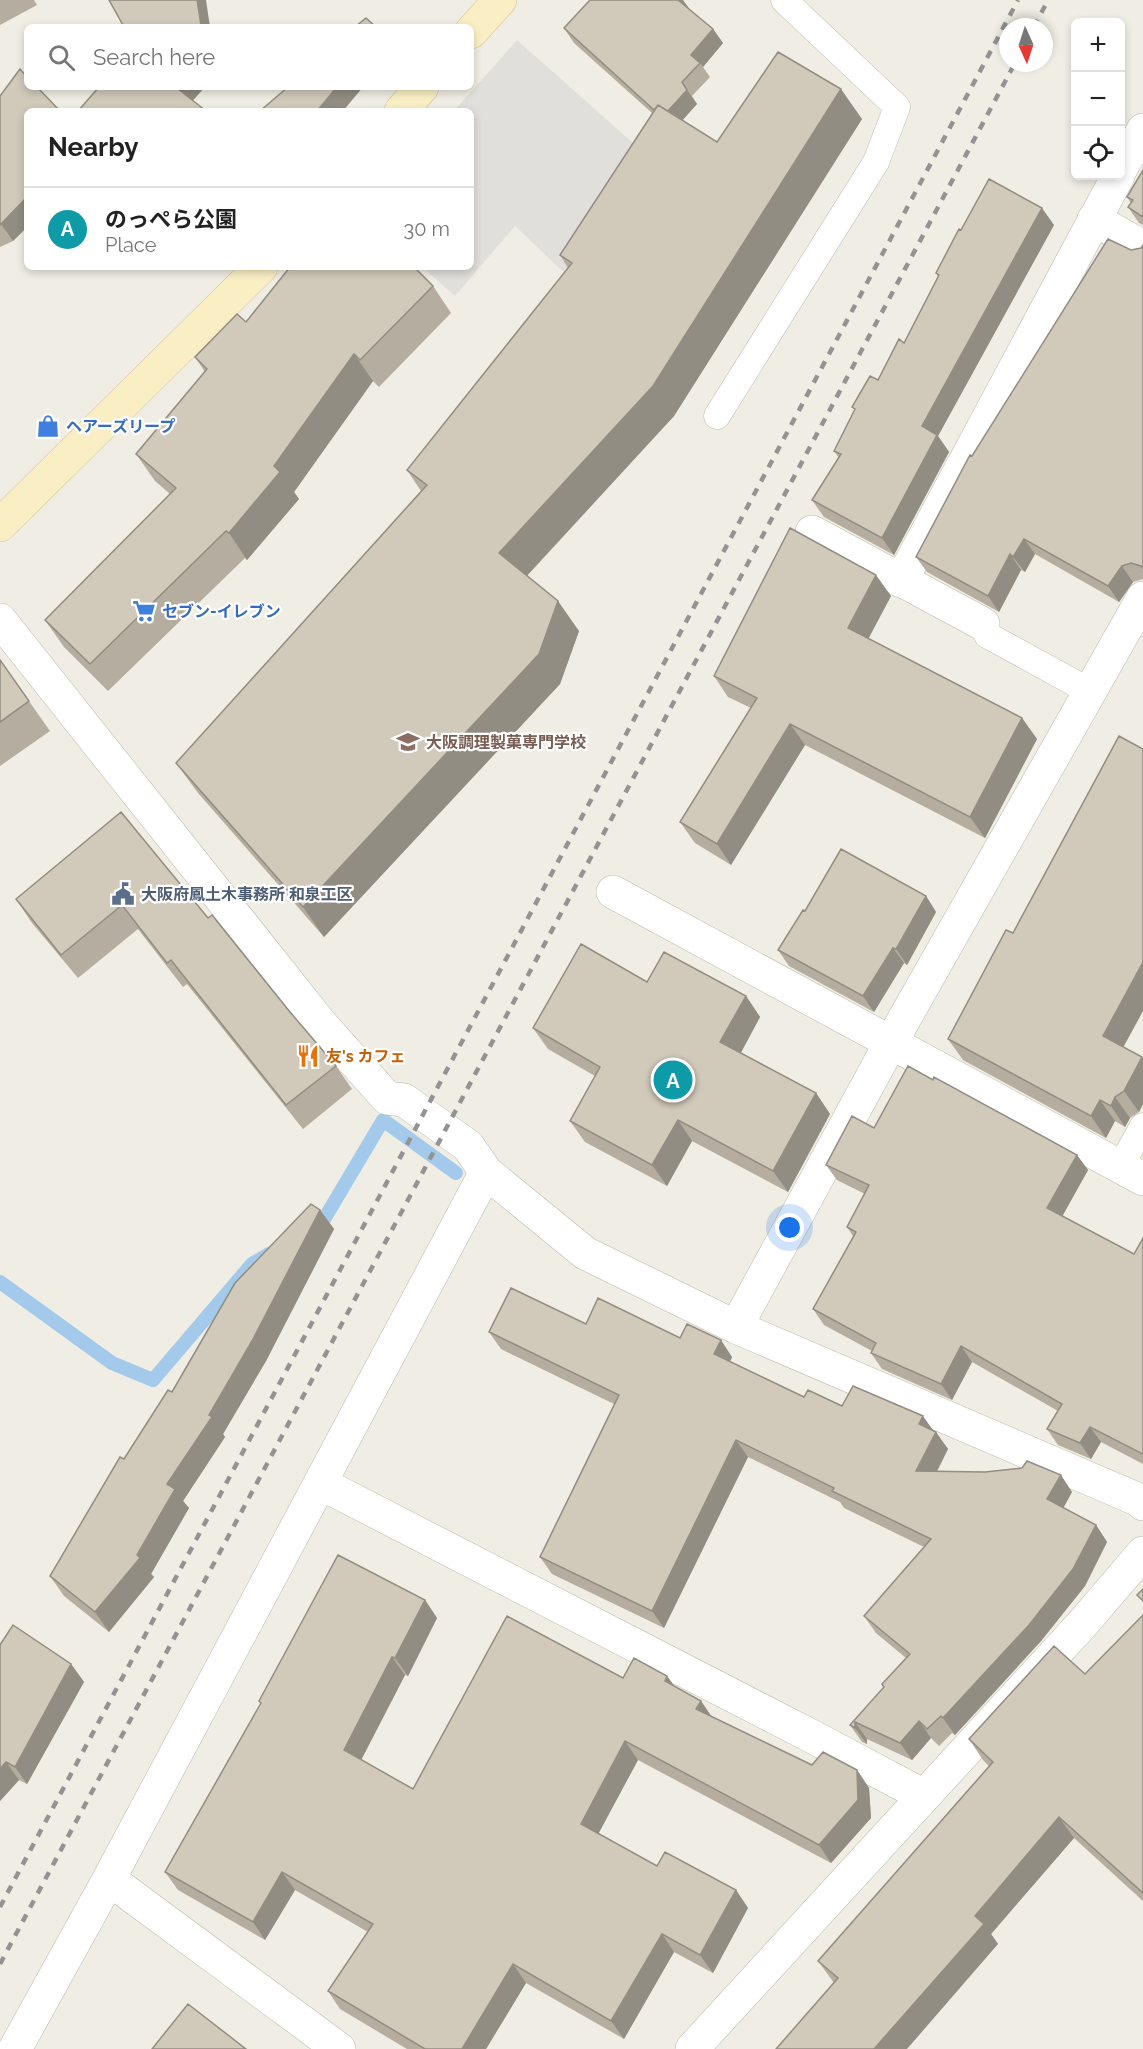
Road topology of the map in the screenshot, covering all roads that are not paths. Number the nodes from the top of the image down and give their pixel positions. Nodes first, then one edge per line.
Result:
1 (500, 0) edge
2 (784, 0) edge
3 (474, 29) edge
4 (419, 90) edge
5 (404, 108) edge
6 (1143, 130) edge
7 (1125, 162) edge
8 (1116, 180) edge
9 (1094, 219) junction
10 (1143, 247) edge
11 (258, 270) edge
12 (717, 416) dead end
13 (0, 525) edge
14 (812, 532) dead end
15 (901, 580) junction
16 (1143, 598) edge
17 (0, 620) edge
18 (983, 624) joint
19 (1091, 692) junction
20 (612, 892) dead end
21 (890, 1044) junction
22 (1143, 1126) edge
23 (486, 1172) junction
24 (1132, 1173) edge
25 (736, 1326) junction
26 (320, 1483) junction
27 (1143, 1504) edge
28 (1143, 1553) edge
29 (924, 1796) junction
30 (109, 1879) junction
31 (15, 2049) edge
32 (339, 2049) edge
33 (692, 2049) edge

1 - 3 street
2 - 12 lane
4 - 5 street
6 - 7 street
8 - 9 street
9 - 10 street
9 - 15 street
11 - 13 street
14 - 15 street
15 - 18 street
16 - 19 street
17 - 23 street
18 - 19 lane
19 - 21 street
20 - 21 street
21 - 24 street
21 - 25 street
22 - 24 lane
23 - 25 street
23 - 26 street
25 - 27 street
26 - 29 street
26 - 30 street
28 - 29 street
29 - 33 street
30 - 31 street
30 - 32 street

